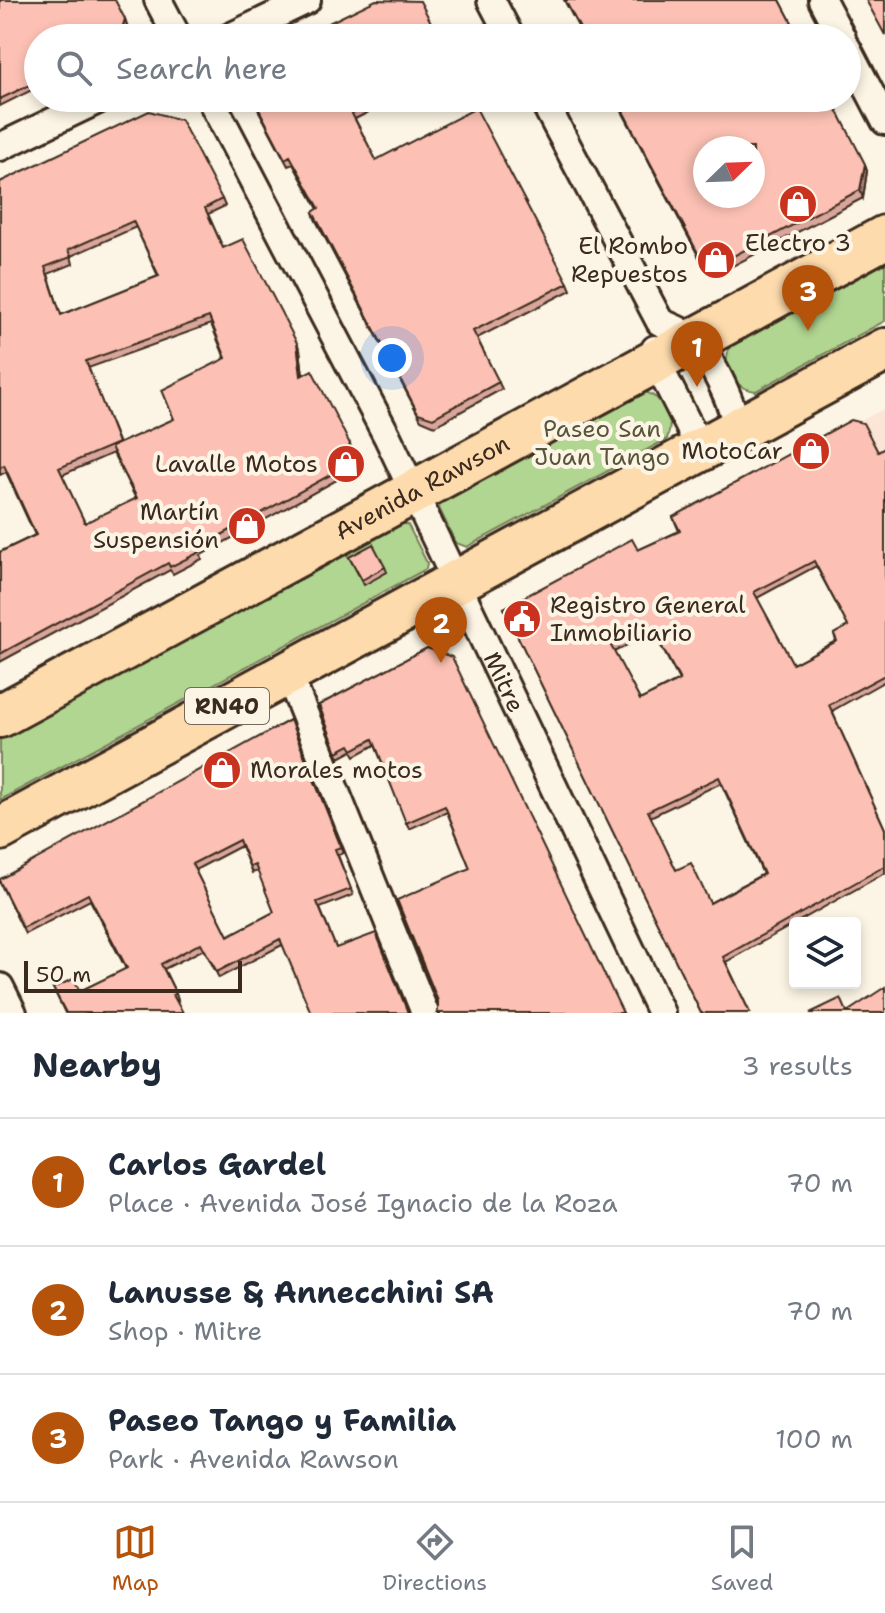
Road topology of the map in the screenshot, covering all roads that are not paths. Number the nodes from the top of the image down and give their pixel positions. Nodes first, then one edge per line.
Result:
1 (158, 0) edge
2 (307, 0) edge
3 (491, 0) edge
4 (822, 0) edge
5 (171, 24) edge
6 (257, 24) edge
7 (504, 24) edge
8 (835, 24) edge
9 (861, 75) edge
10 (73, 112) edge
11 (217, 112) edge
12 (549, 112) edge
13 (885, 121) edge
14 (0, 147) edge
15 (885, 237) edge
16 (670, 341) junction
17 (885, 350) edge
18 (722, 438) junction
19 (413, 493) junction
20 (455, 583) junction
21 (288, 673) junction
22 (0, 716) edge
23 (0, 829) edge
24 (0, 987) edge
25 (13, 1013) edge
26 (425, 1013) edge
27 (661, 1013) edge

1 - 5 street
2 - 6 street
3 - 7 street
4 - 8 street
9 - 13 street
10 - 14 street
11 - 19 street, Mitre
12 - 16 street
15 - 16 main road, Avenida Rawson
16 - 18 street
16 - 18 street
16 - 19 main road, Avenida Rawson
17 - 18 main road, RN40
18 - 20 main road, RN40
19 - 20 street, Mitre
19 - 22 main road, Avenida Rawson
20 - 21 main road, RN40
20 - 27 street, Mitre
21 - 23 main road, RN40
21 - 26 street
24 - 25 street

